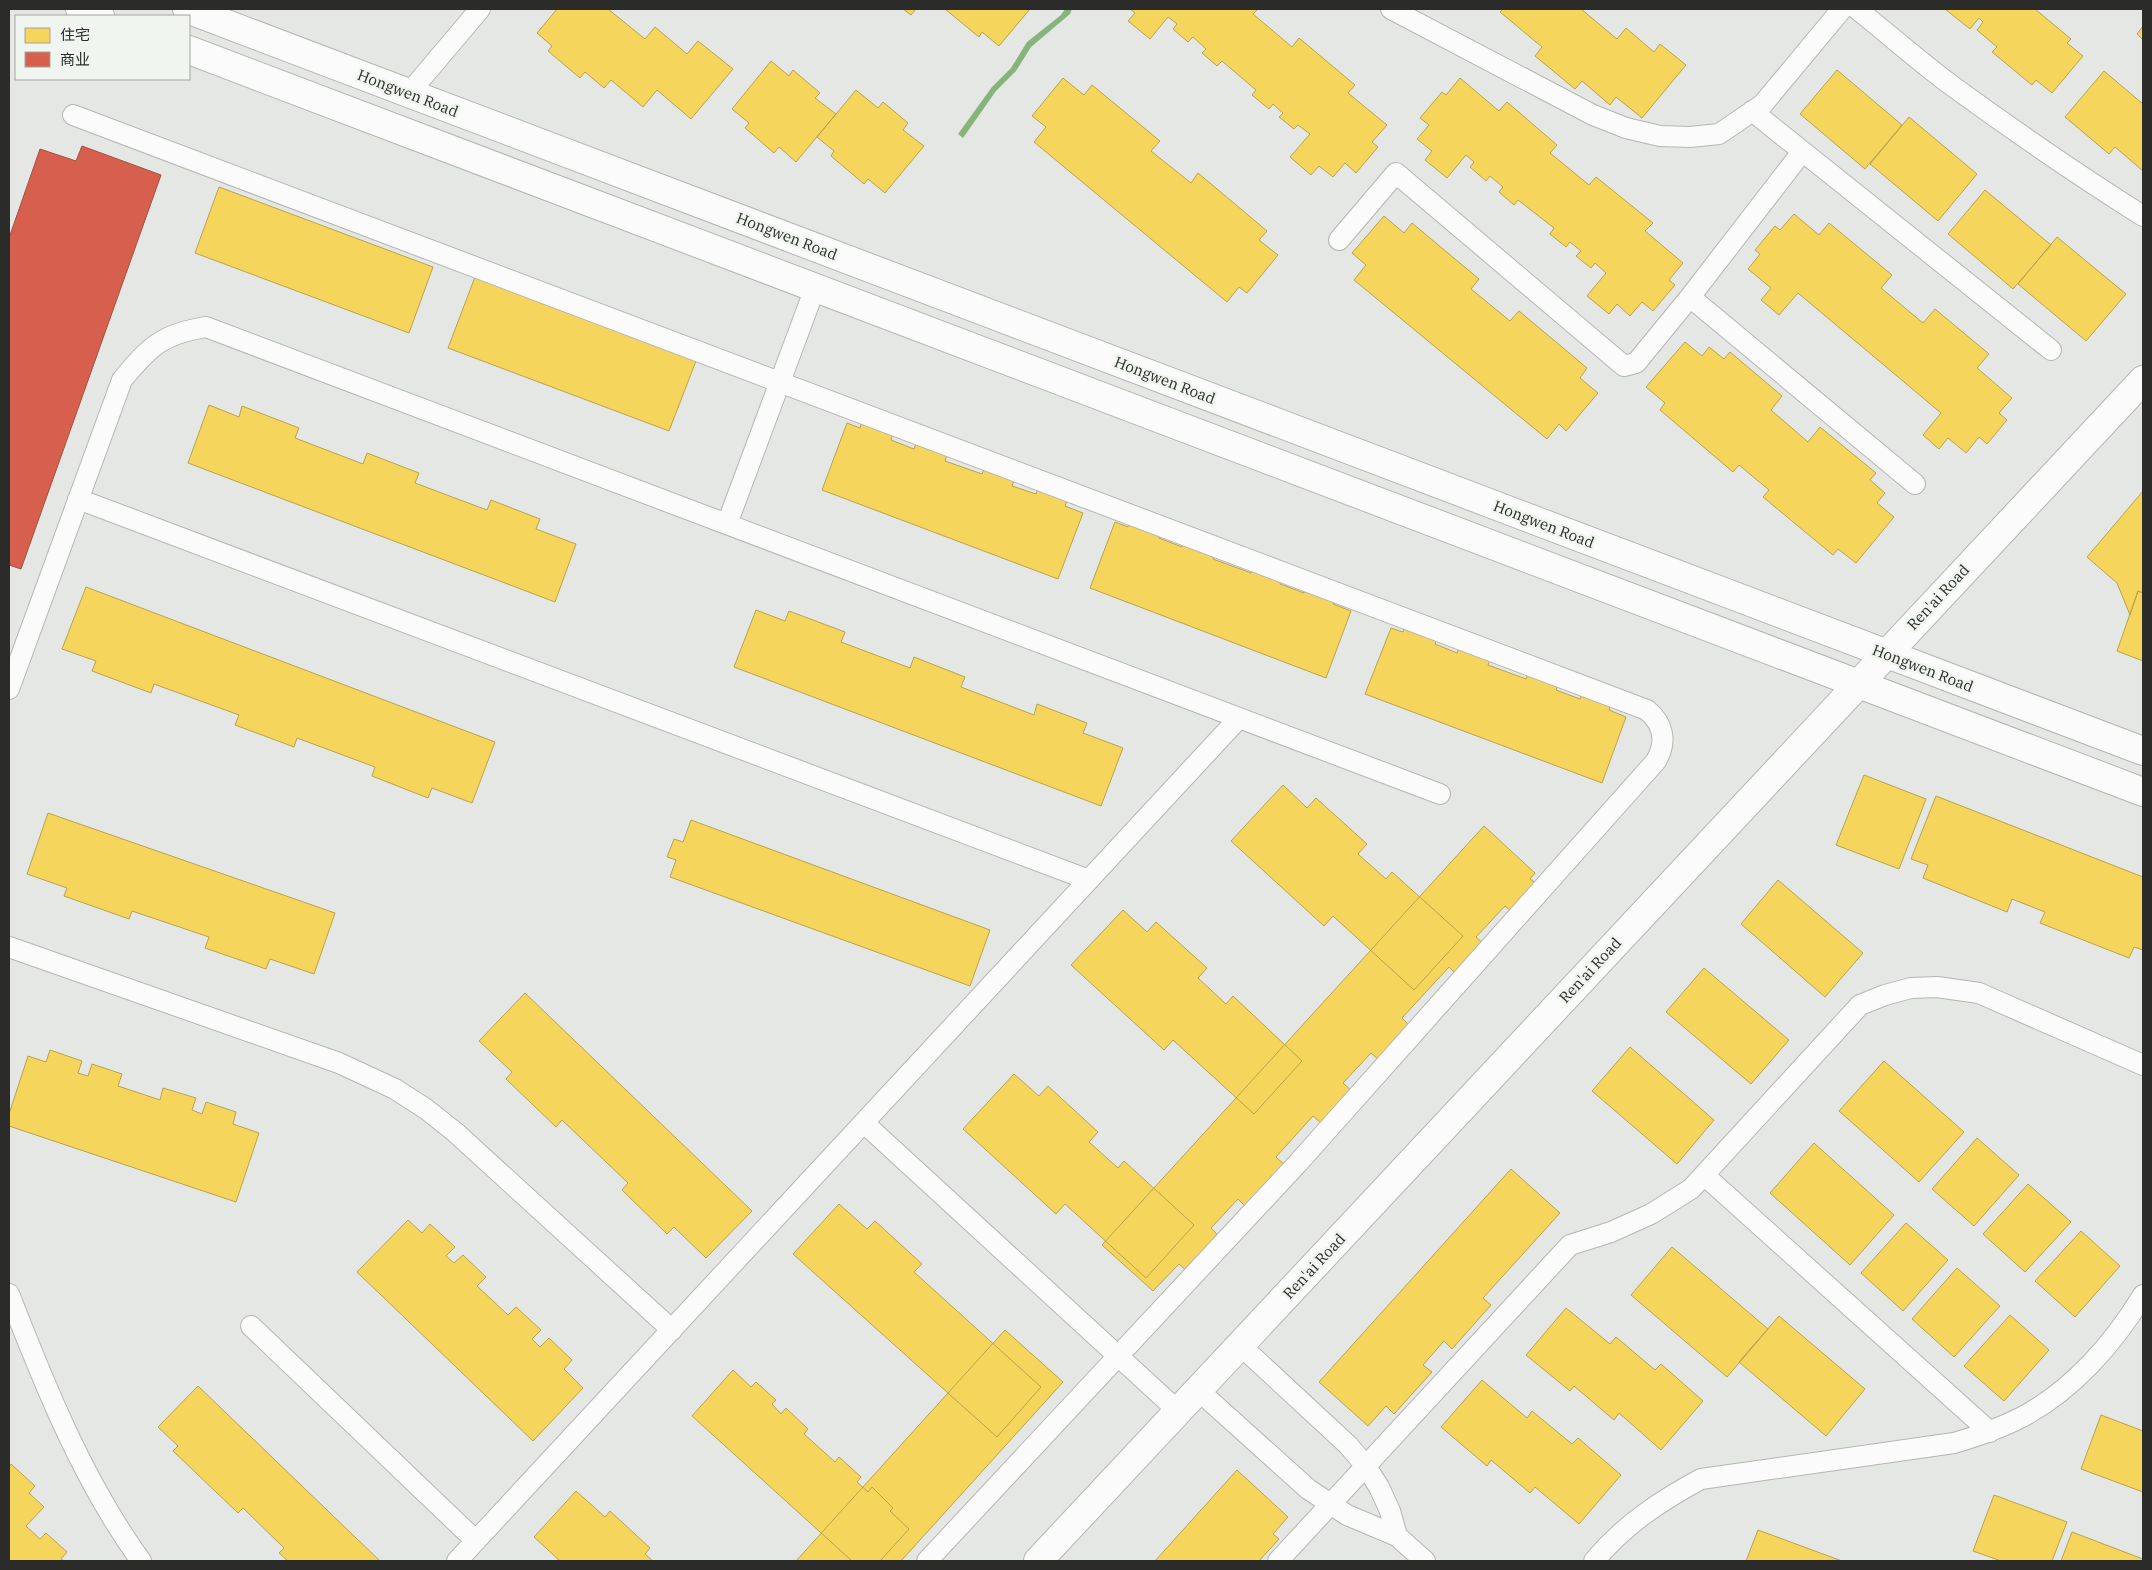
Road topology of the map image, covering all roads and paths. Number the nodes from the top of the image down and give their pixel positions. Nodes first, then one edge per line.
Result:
1 (80, 9) edge
2 (187, 9) edge
3 (480, 9) edge
4 (1392, 9) edge
5 (1842, 9) edge
6 (1856, 9) edge
7 (97, 15) edge
8 (190, 50) edge
9 (409, 93) junction
10 (1752, 111) junction
11 (73, 115) dead end
12 (1802, 152) junction
13 (2143, 216) edge
14 (1339, 240) dead end
15 (815, 288) junction
16 (1690, 297) junction
17 (2050, 350) dead end
18 (2143, 380) edge
19 (780, 382) junction
20 (1915, 484) dead end
21 (78, 499) junction
22 (727, 524) junction
23 (1886, 654) junction
24 (13, 665) edge
25 (1858, 683) junction
26 (9, 689) edge
27 (1240, 718) junction
28 (2143, 751) edge
29 (2143, 792) edge
30 (1440, 794) dead end
31 (1089, 880) junction
32 (9, 947) edge
33 (2143, 1065) edge
34 (864, 1122) junction
35 (1704, 1175) junction
36 (9, 1294) edge
37 (2143, 1295) edge
38 (251, 1326) dead end
39 (672, 1330) junction
40 (1240, 1345) junction
41 (1118, 1356) junction
42 (1198, 1390) junction
43 (1178, 1411) junction
44 (1990, 1432) junction
45 (1365, 1465) junction
46 (1330, 1504) junction
47 (1397, 1536) junction
48 (476, 1541) junction
49 (141, 1561) edge
50 (457, 1561) edge
51 (927, 1561) edge
52 (1038, 1561) edge
53 (1278, 1561) edge
54 (1425, 1561) edge
55 (1594, 1561) edge

1 - 7 street
2 - 9 street, Hongwen Road
3 - 9 lane
4 - 10 lane
5 - 10 lane
6 - 13 lane
8 - 15 street
9 - 23 street, Hongwen Road
10 - 12 lane
11 - 19 lane
12 - 16 lane
12 - 17 lane
14 - 16 lane
15 - 19 lane
15 - 25 street
16 - 20 lane
18 - 23 street, Ren'ai Road
19 - 22 lane
19 - 41 lane
21 - 22 lane
21 - 24 lane
21 - 31 lane
22 - 27 lane
23 - 25 street, Ren'ai Road
23 - 28 street, Hongwen Road
24 - 26 lane
25 - 29 street
25 - 40 street, Ren'ai Road
27 - 30 lane
27 - 31 lane
31 - 34 lane
32 - 39 lane
33 - 35 lane
34 - 39 lane
34 - 41 lane
35 - 44 lane
35 - 45 lane
36 - 49 lane
37 - 44 lane
38 - 48 lane
39 - 48 lane
40 - 42 street, Ren'ai Road
40 - 45 lane
41 - 43 lane
41 - 51 lane
42 - 43 street, Ren'ai Road
42 - 46 lane
43 - 52 street, Ren'ai Road
44 - 55 lane
45 - 46 lane
45 - 47 lane
46 - 47 lane
46 - 53 lane
47 - 54 lane
48 - 50 lane

